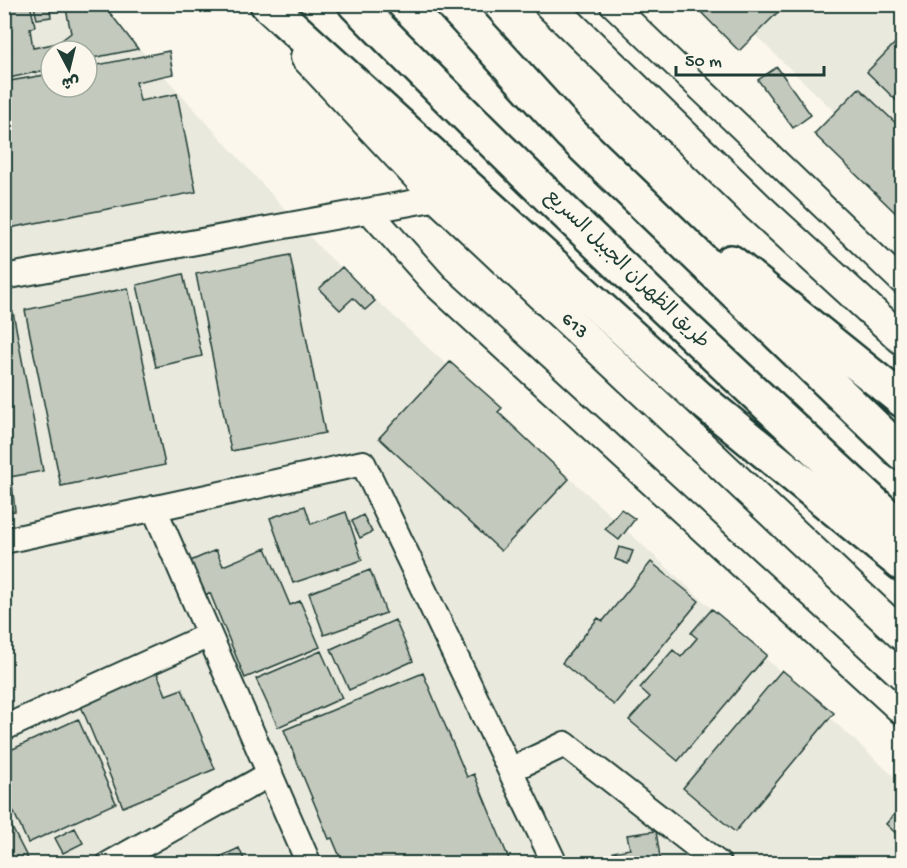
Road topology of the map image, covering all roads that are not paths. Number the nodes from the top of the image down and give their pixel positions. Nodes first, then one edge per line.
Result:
1 (256, 4) edge
2 (267, 4) edge
3 (356, 4) edge
4 (452, 4) edge
5 (549, 4) edge
6 (612, 4) edge
7 (570, 133) junction
8 (438, 198) junction
9 (369, 211) junction
10 (4, 277) edge
11 (903, 282) edge
12 (903, 339) edge
13 (903, 400) edge
14 (903, 453) edge
15 (154, 508) junction
16 (903, 529) edge
17 (4, 541) edge
18 (903, 564) edge
19 (209, 635) junction
20 (903, 635) edge
21 (903, 713) edge
22 (4, 728) edge
23 (510, 770) junction
24 (270, 774) junction
25 (109, 864) edge
26 (309, 864) edge
27 (555, 864) edge
28 (719, 864) edge

1 - 8 main road, 613
2 - 18 highway
3 - 16 highway, طريق الظهران الجبيل السريع
4 - 7 highway
5 - 12 main road
6 - 11 street
7 - 13 highway
7 - 14 highway
8 - 9 street
8 - 20 main road, 613
9 - 10 street
9 - 21 street
15 - 17 street
15 - 19 street
15 - 23 street
19 - 22 street
19 - 24 street
23 - 27 street
23 - 28 street
24 - 25 street
24 - 26 street

